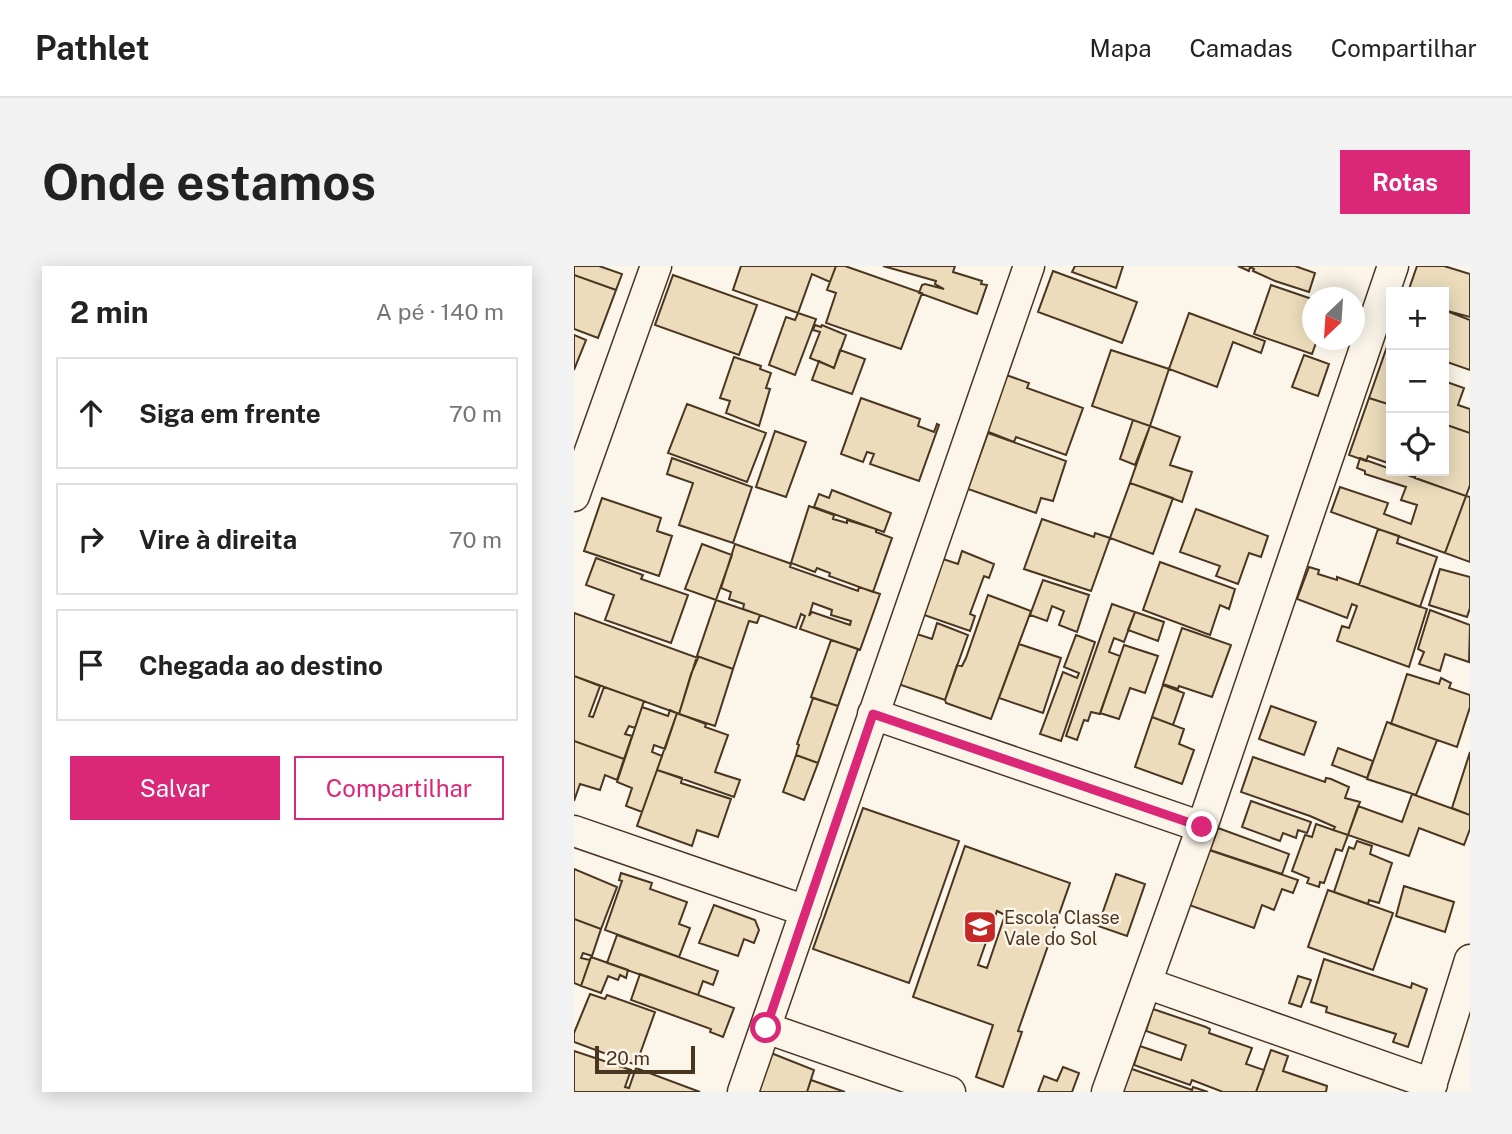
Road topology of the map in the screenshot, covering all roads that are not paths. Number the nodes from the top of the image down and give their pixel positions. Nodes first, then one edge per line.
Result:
1 (656, 266) edge
2 (1029, 266) edge
3 (1394, 266) edge
4 (574, 496) edge
5 (873, 714) junction
6 (1202, 827) junction
7 (574, 831) edge
8 (806, 911) junction
9 (1470, 960) edge
10 (1146, 983) junction
11 (766, 1028) junction
12 (1431, 1088) edge
13 (743, 1092) edge
14 (950, 1092) edge
15 (1107, 1092) edge

1 - 4 street
2 - 5 street
3 - 6 street
5 - 6 street
5 - 8 street
6 - 10 street
7 - 8 street
8 - 11 street
9 - 12 street
10 - 12 street
10 - 15 street
11 - 13 street
11 - 14 street

